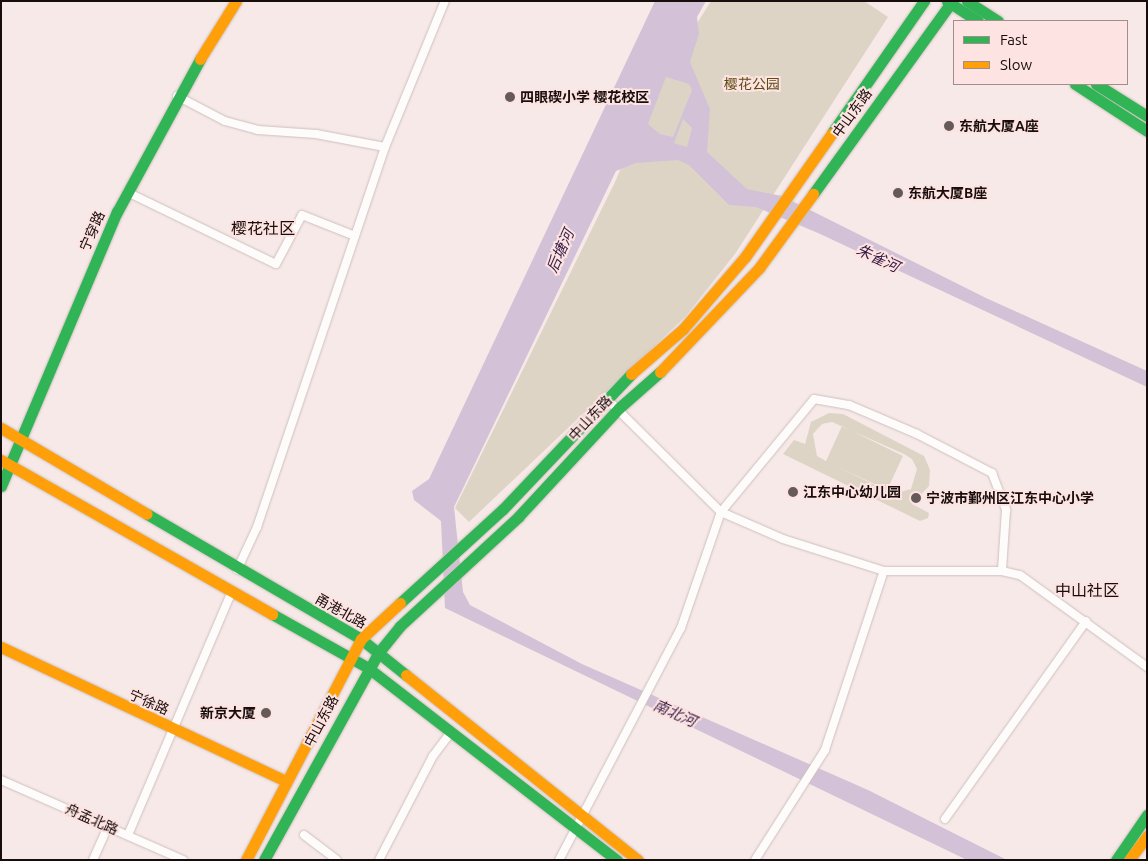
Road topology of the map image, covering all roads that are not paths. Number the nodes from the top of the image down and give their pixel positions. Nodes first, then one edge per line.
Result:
1 (236, 1) edge
2 (445, 1) edge
3 (924, 1) edge
4 (967, 1) edge
5 (950, 2) edge
6 (977, 20) edge
7 (996, 20) edge
8 (1077, 85) edge
9 (1098, 85) edge
10 (177, 96) junction
11 (1147, 116) edge
12 (1147, 131) edge
13 (385, 147) junction
14 (127, 192) junction
15 (355, 236) junction
16 (605, 397) junction
17 (619, 408) junction
18 (1, 428) edge
19 (22, 442) junction
20 (6, 463) edge
21 (1, 486) edge
22 (721, 512) junction
23 (237, 570) junction
24 (884, 571) junction
25 (1002, 571) junction
26 (231, 593) junction
27 (1086, 621) junction
28 (361, 639) junction
29 (1, 647) edge
30 (379, 652) junction
31 (348, 658) junction
32 (367, 667) junction
33 (1147, 667) edge
34 (173, 730) junction
35 (452, 732) junction
36 (1, 780) edge
37 (286, 780) junction
38 (1147, 815) edge
39 (582, 817) junction
40 (946, 819) dead end
41 (108, 826) junction
42 (576, 828) junction
43 (128, 835) junction
44 (304, 835) dead end
45 (1147, 836) edge
46 (93, 860) edge
47 (183, 860) edge
48 (246, 860) edge
49 (264, 860) edge
50 (337, 860) edge
51 (379, 860) edge
52 (559, 860) edge
53 (617, 860) edge
54 (638, 860) edge
55 (755, 860) edge
56 (1116, 860) edge
57 (1130, 860) edge

1 - 10 main road, 宁穿路
2 - 13 street
3 - 16 main road, 中山东路
4 - 7 main road
5 - 6 main road
5 - 17 main road, 中山东路
8 - 12 main road
9 - 11 main road
10 - 13 street
10 - 14 main road, 宁穿路
13 - 15 street
14 - 15 street
14 - 19 main road, 宁穿路
15 - 23 street
16 - 17 street
16 - 28 main road, 中山东路
17 - 22 street
17 - 30 main road, 中山东路
18 - 19 main road, 甬港北路
19 - 20 main road, 宁穿路
19 - 23 main road, 甬港北路
20 - 21 main road, 宁穿路
20 - 26 main road
22 - 24 street
22 - 25 street
22 - 39 street
23 - 28 main road, 甬港北路
24 - 25 street
24 - 55 street
25 - 27 street
26 - 31 main road
26 - 34 street
27 - 33 street
27 - 40 street
28 - 30 main road, 甬港北路
28 - 31 main road, 中山东路
29 - 34 main road, 宁徐路
30 - 32 main road, 中山东路
30 - 39 main road, 甬港北路
31 - 32 main road
31 - 37 main road, 中山东路
32 - 35 main road
32 - 49 main road, 中山东路
34 - 37 main road, 宁徐路
34 - 43 street
35 - 42 main road
35 - 51 street
36 - 41 street, 舟孟北路
37 - 48 main road, 中山东路
38 - 56 main road
39 - 42 street
39 - 54 main road, 甬港北路
41 - 43 street, 舟孟北路
41 - 46 street
42 - 52 street
42 - 53 main road
43 - 47 street, 舟孟北路
44 - 50 street
45 - 57 main road

